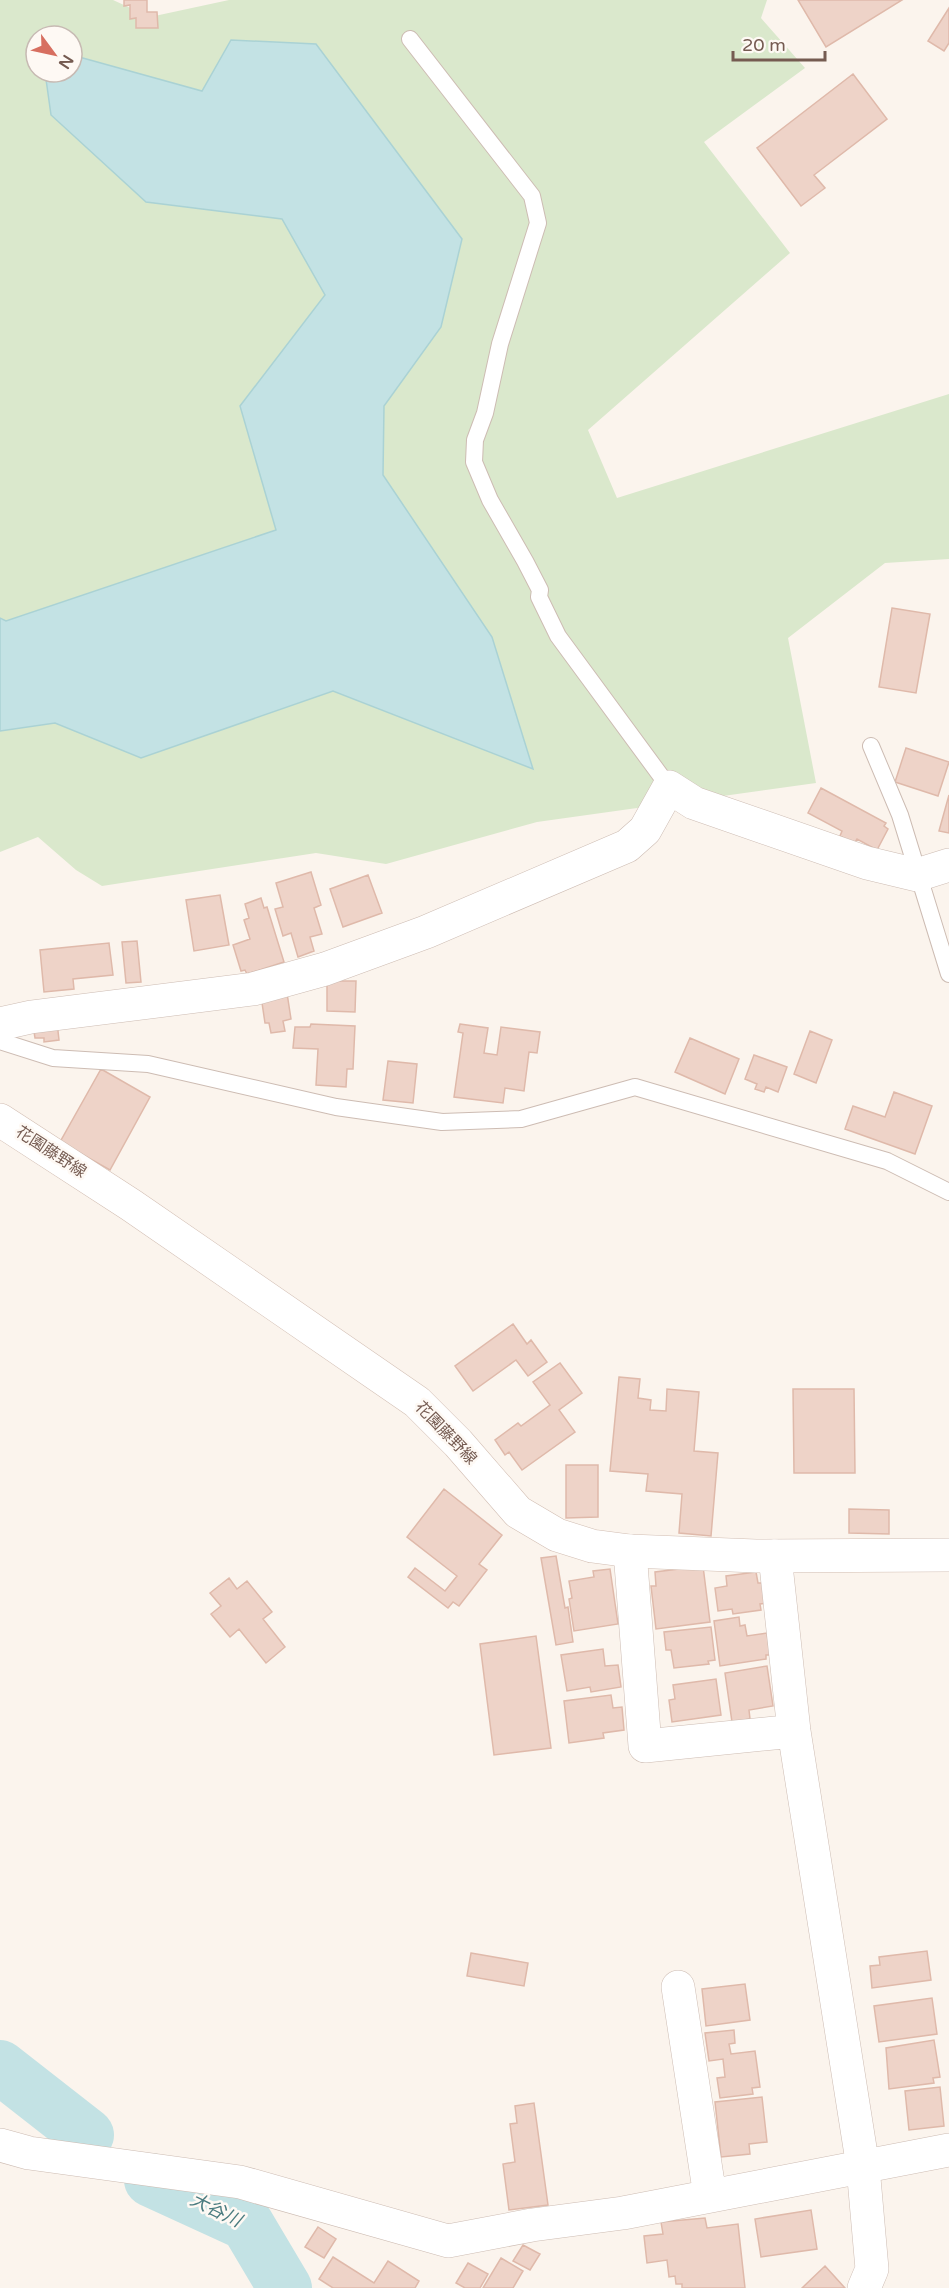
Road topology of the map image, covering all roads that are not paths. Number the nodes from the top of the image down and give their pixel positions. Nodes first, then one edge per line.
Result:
1 (410, 39) dead end
2 (871, 746) dead end
3 (669, 787) junction
4 (949, 865) edge
5 (917, 875) junction
6 (949, 974) edge
7 (0, 1023) edge
8 (0, 1041) edge
9 (0, 1120) edge
10 (949, 1192) edge
11 (630, 1551) junction
12 (949, 1555) edge
13 (775, 1556) junction
14 (794, 1731) junction
15 (678, 1987) dead end
16 (0, 2145) edge
17 (949, 2150) edge
18 (863, 2167) junction
19 (710, 2196) junction
20 (864, 2288) edge

1 - 3 lane
2 - 5 lane
3 - 5 street
3 - 7 street
4 - 5 street
5 - 6 lane
8 - 10 lane
9 - 11 street, 花園藤野線
11 - 13 street, 花園藤野線
11 - 14 street
12 - 13 street, 花園藤野線
13 - 14 street
14 - 18 street
15 - 19 street
16 - 19 street
17 - 18 street
18 - 19 street
18 - 20 street

